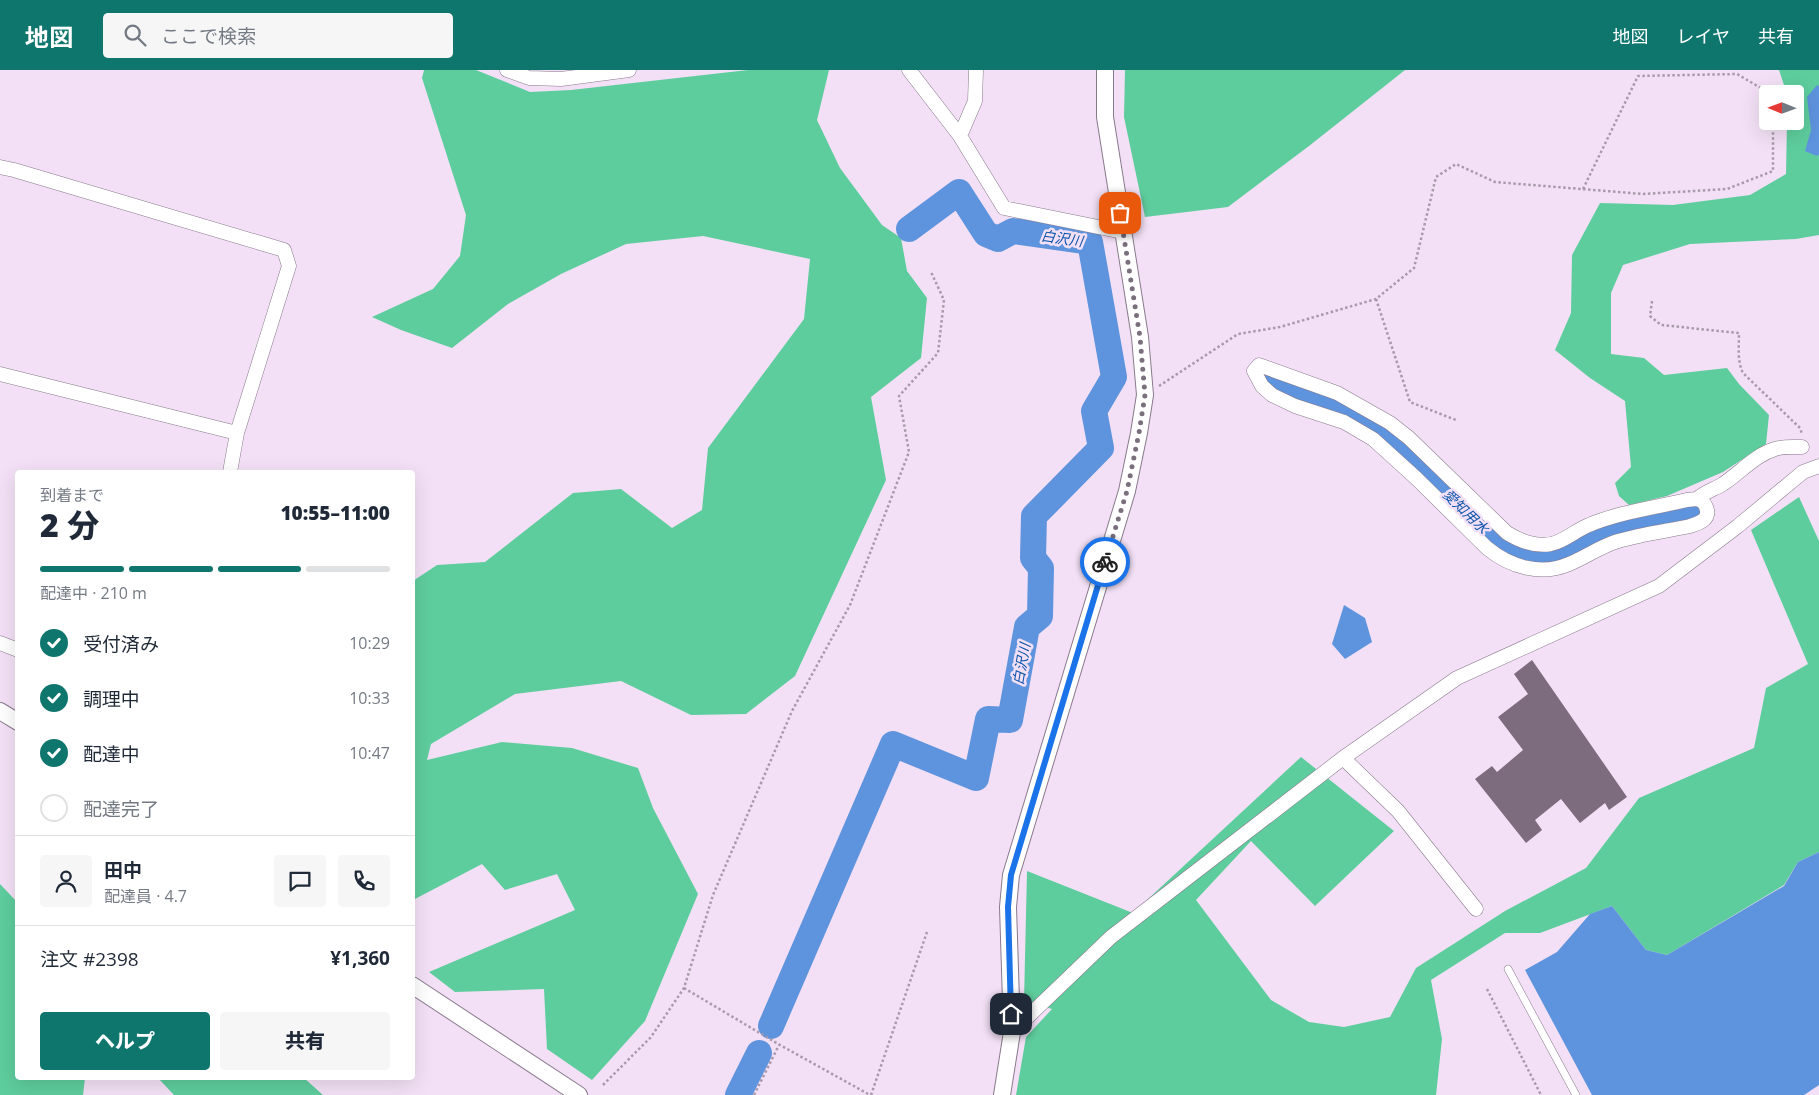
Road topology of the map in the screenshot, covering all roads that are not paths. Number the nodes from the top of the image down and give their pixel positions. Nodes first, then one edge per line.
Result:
1 (507, 70) edge
2 (629, 70) edge
3 (909, 70) edge
4 (976, 70) edge
5 (1105, 70) edge
6 (960, 136) junction
7 (0, 167) edge
8 (1123, 232) junction
9 (0, 374) edge
10 (237, 433) junction
11 (1802, 447) road end
12 (1819, 466) edge
13 (230, 470) edge
14 (1697, 499) junction
15 (0, 643) edge
16 (15, 649) edge
17 (0, 711) edge
18 (15, 720) edge
19 (1343, 758) junction
20 (1476, 910) dead end
21 (1508, 970) dead end
22 (415, 987) edge
23 (1012, 1032) junction
24 (579, 1095) edge
25 (1002, 1095) edge
26 (1576, 1095) edge

1 - 2 street
3 - 6 street
4 - 6 street
5 - 8 street
6 - 8 street
7 - 10 street
8 - 23 street
9 - 10 street
10 - 13 street
11 - 14 street
12 - 19 street
14 - 14 street
15 - 16 street
17 - 18 street
19 - 20 street
19 - 23 street
21 - 26 lane
22 - 24 street
23 - 25 street

